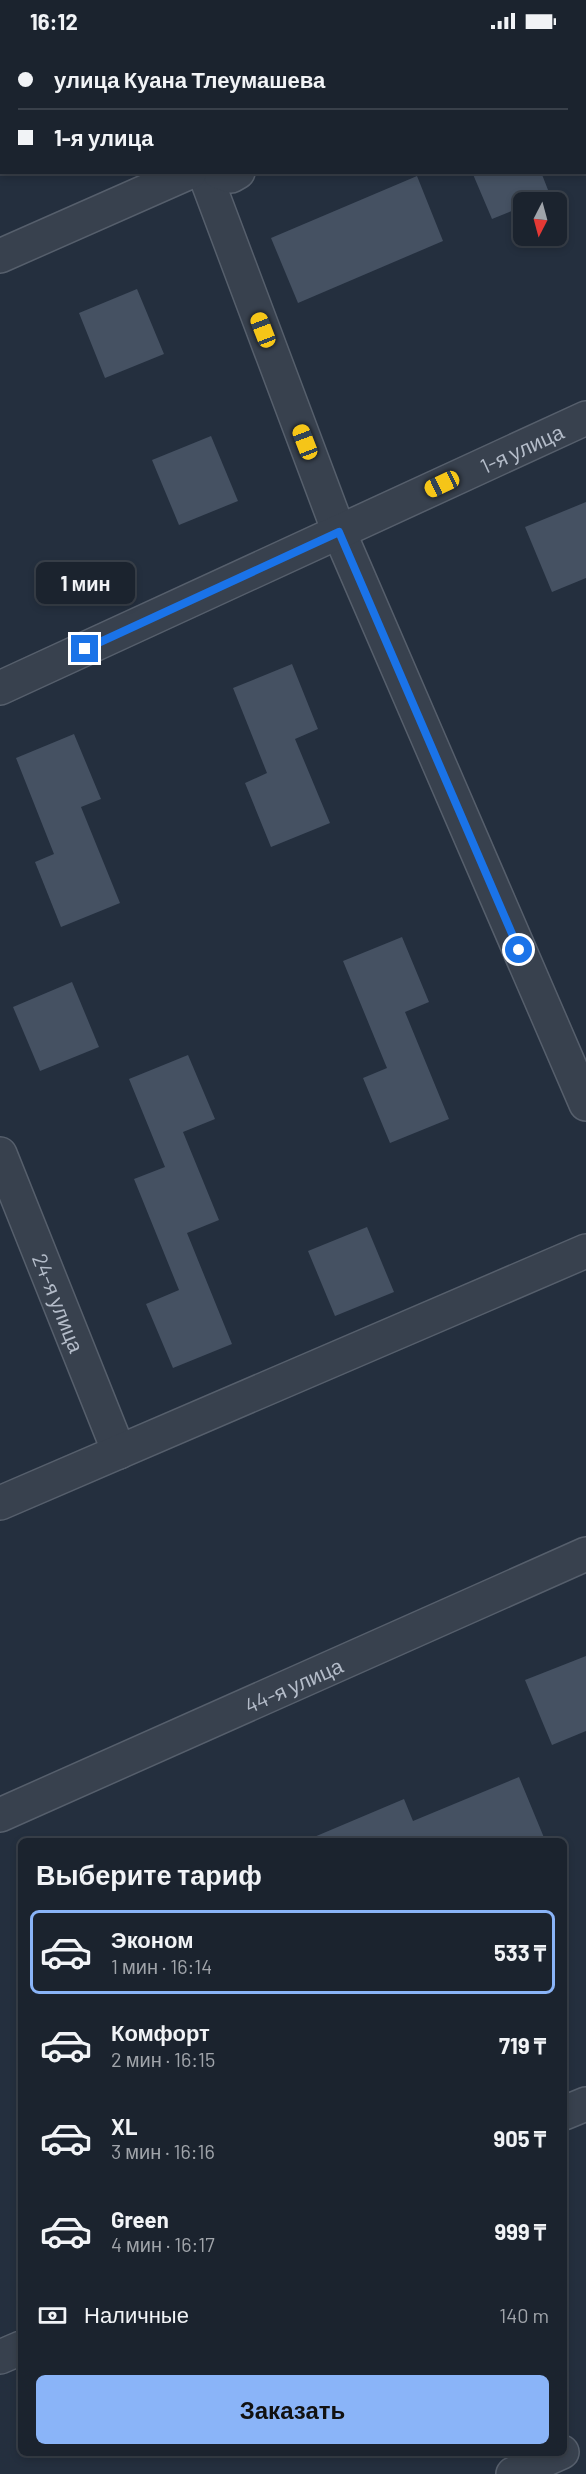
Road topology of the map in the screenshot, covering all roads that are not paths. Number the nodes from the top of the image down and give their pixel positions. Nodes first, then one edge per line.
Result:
1 (185, 174) edge
2 (205, 174) edge
3 (0, 255) edge
4 (586, 418) edge
5 (339, 532) junction
6 (0, 688) edge
7 (586, 1104) edge
8 (0, 1154) edge
9 (586, 1251) edge
10 (119, 1452) junction
11 (0, 1503) edge
12 (586, 1554) edge
13 (0, 1815) edge
14 (586, 2104) edge
15 (567, 2113) edge
16 (18, 2349) edge
17 (0, 2357) edge
18 (586, 2442) edge
19 (567, 2454) edge
20 (559, 2459) edge
21 (513, 2474) edge

1 - 3 street
2 - 5 street
4 - 5 street, 1-я улица
5 - 6 street, 1-я улица
5 - 7 street
8 - 10 street, 24-я улица
9 - 10 street
10 - 11 street
12 - 13 street, 44-я улица
14 - 15 street
16 - 17 street
18 - 19 street
20 - 21 street

